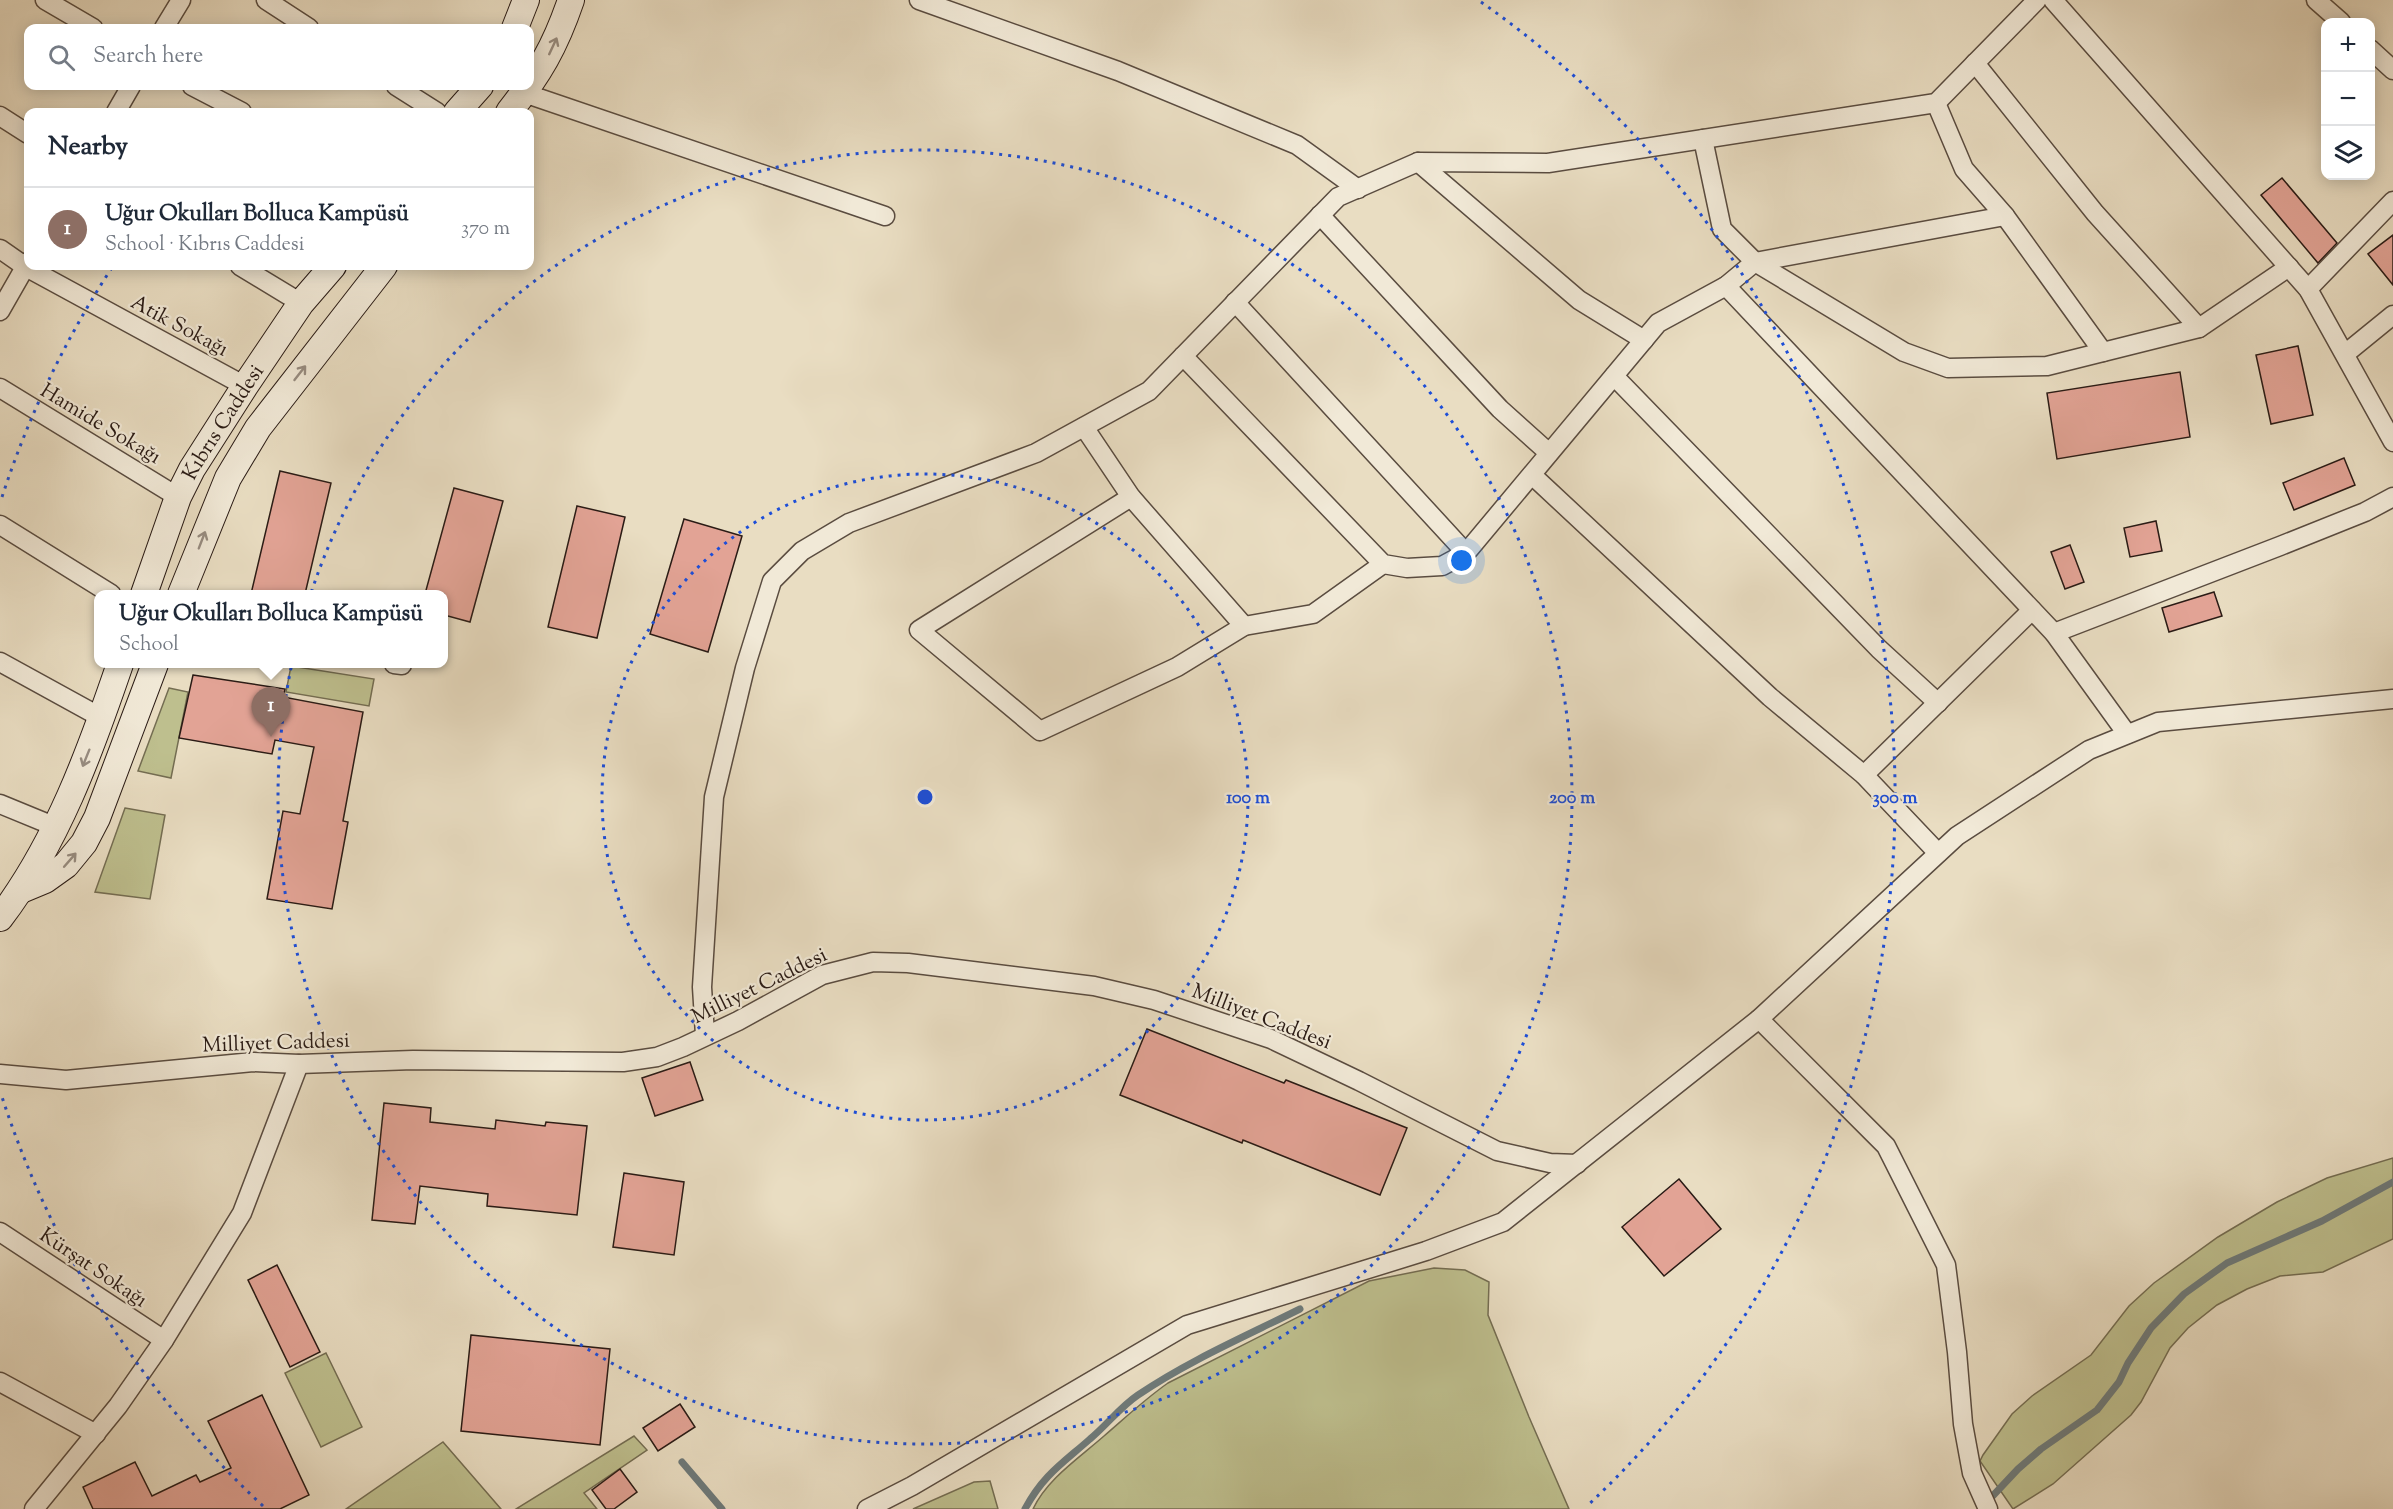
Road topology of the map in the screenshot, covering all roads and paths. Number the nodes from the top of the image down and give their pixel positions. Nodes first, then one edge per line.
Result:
1 (45, 0) edge
2 (181, 0) edge
3 (266, 0) edge
4 (571, 0) edge
5 (919, 0) edge
6 (2037, 0) edge
7 (2053, 0) edge
8 (2316, 0) edge
9 (522, 2) edge
10 (2336, 18) edge
11 (86, 24) edge
12 (166, 24) edge
13 (303, 24) edge
14 (516, 24) edge
15 (2375, 54) edge
16 (1976, 63) junction
17 (2393, 70) edge
18 (534, 80) edge
19 (129, 90) edge
20 (200, 90) edge
21 (402, 90) edge
22 (477, 90) edge
23 (526, 90) edge
24 (516, 103) edge
25 (1936, 103) junction
26 (118, 108) edge
27 (234, 108) edge
28 (431, 108) edge
29 (461, 108) edge
30 (532, 108) edge
31 (534, 109) edge
32 (0, 116) edge
33 (24, 131) edge
34 (1703, 139) junction
35 (1418, 162) junction
36 (1359, 189) junction
37 (2393, 201) edge
38 (1320, 215) junction
39 (885, 216) dead end
40 (2005, 216) junction
41 (0, 249) edge
42 (1755, 262) junction
43 (24, 263) edge
44 (2289, 267) junction
45 (24, 270) edge
46 (36, 270) edge
47 (247, 270) edge
48 (330, 270) edge
49 (381, 270) edge
50 (1726, 286) junction
51 (2308, 289) junction
52 (1234, 302) junction
53 (302, 303) junction
54 (0, 311) edge
55 (2393, 315) edge
56 (2199, 328) junction
57 (1644, 340) junction
58 (2103, 352) junction
59 (2345, 354) junction
60 (1183, 356) junction
61 (1614, 376) junction
62 (245, 386) junction
63 (0, 388) edge
64 (1084, 427) junction
65 (2393, 442) edge
66 (1549, 453) junction
67 (1532, 475) junction
68 (1131, 496) junction
69 (178, 497) junction
70 (2393, 497) edge
71 (0, 525) edge
72 (1466, 553) junction
73 (1383, 564) junction
74 (105, 590) edge
75 (145, 590) edge
76 (183, 590) edge
77 (2032, 610) junction
78 (1244, 626) junction
79 (2054, 633) junction
80 (0, 662) edge
81 (118, 668) edge
82 (153, 668) edge
83 (2393, 699) edge
84 (1938, 703) junction
85 (102, 718) junction
86 (2127, 734) junction
87 (1864, 775) junction
88 (0, 804) edge
89 (56, 827) junction
90 (1938, 853) junction
91 (21, 890) junction
92 (0, 918) edge
93 (1760, 1019) junction
94 (705, 1035) junction
95 (299, 1064) junction
96 (0, 1074) edge
97 (1577, 1164) junction
98 (0, 1232) edge
99 (164, 1340) junction
100 (0, 1382) edge
101 (96, 1434) junction
102 (34, 1509) edge
103 (867, 1509) edge
104 (1988, 1509) edge

1 - 11 street
2 - 12 street
3 - 13 street
18 -> 4 main road
5 - 36 street
6 - 16 street
7 - 44 street
8 - 10 street
9 - 14 main road
15 - 17 street
16 - 25 street
16 - 56 street
19 - 26 street
20 - 27 street
21 - 28 street
22 - 29 main road
24 -> 23 main road
24 - 30 street
25 - 34 street
25 - 40 street
31 - 39 street
32 - 33 street
34 - 35 street
34 - 42 street
35 - 36 street
35 - 57 street
36 - 38 street
37 - 51 street
38 - 52 street
38 - 66 street
40 - 42 street
40 - 58 street
41 - 43 street, Atik Sokağı
42 - 50 street
42 - 58 street
44 - 51 street
44 - 56 street
45 - 54 street
46 - 62 street, Atik Sokağı
47 - 53 street
48 - 53 main road, Kıbrıs Caddesi
76 -> 49 main road
50 - 57 street
50 - 77 street
51 - 59 street
52 - 60 street
52 - 72 street
53 - 62 main road, Kıbrıs Caddesi
55 - 59 street
56 - 58 street
57 - 61 street
59 - 65 street
60 - 64 street
60 - 73 street
61 - 66 street
61 - 84 street
62 - 69 main road, Kıbrıs Caddesi
63 - 69 street, Hamide Sokağı
64 - 68 street
64 - 94 street
66 - 67 street
67 - 72 street
67 - 87 street
68 - 78 street
68 - 78 street
69 - 75 main road, Kıbrıs Caddesi
70 - 79 street
71 - 74 street
72 - 73 street
73 - 78 street
77 - 79 street
77 - 84 street
79 - 86 street
80 - 85 street
81 - 85 main road
91 -> 82 main road
83 - 86 street
84 - 87 street
85 -> 89 main road
86 - 90 street
87 - 90 street
88 - 89 street
89 - 91 main road
90 - 93 street
91 - 92 main road
93 - 97 street
93 - 104 street
94 - 95 street, Milliyet Caddesi
94 - 97 street, Milliyet Caddesi
95 - 96 street, Milliyet Caddesi
95 - 99 street
97 - 103 street
98 - 99 street, Kürşat Sokağı
99 - 101 street
100 - 101 street
101 - 102 street

